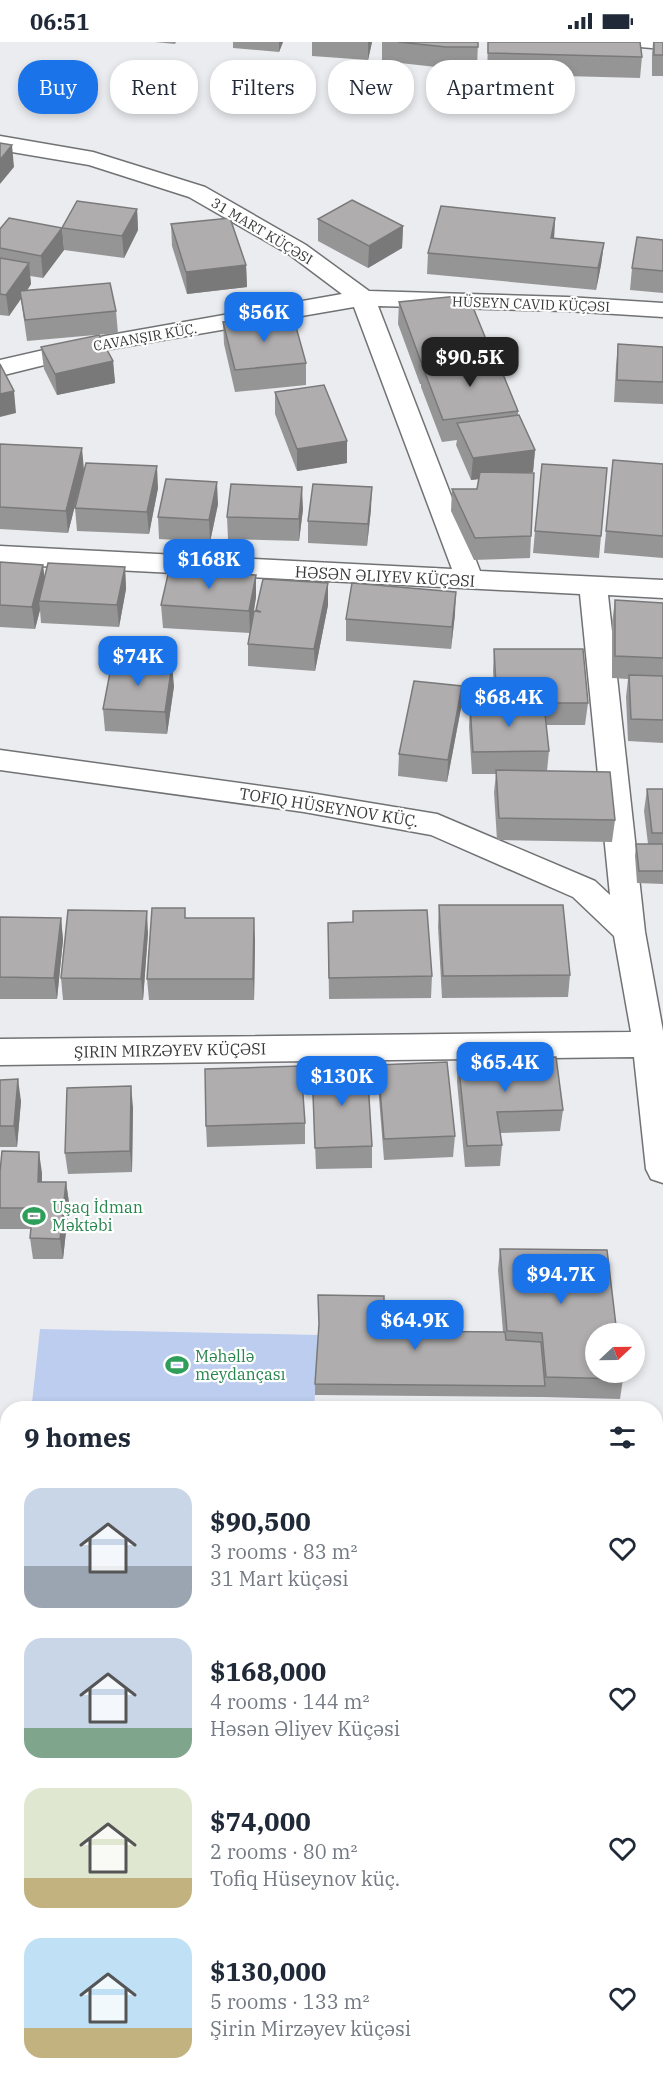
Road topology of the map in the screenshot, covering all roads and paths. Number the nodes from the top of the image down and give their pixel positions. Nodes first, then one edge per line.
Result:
1 (648, 42) edge
2 (663, 43) edge
3 (0, 143) edge
4 (363, 298) junction
5 (663, 310) edge
6 (0, 368) edge
7 (0, 555) edge
8 (470, 580) junction
9 (593, 585) junction
10 (663, 589) edge
11 (0, 760) edge
12 (628, 932) junction
13 (656, 1044) edge
14 (0, 1052) edge
15 (663, 1168) edge

1 - 2 street
3 - 4 street, 31 MART KÜÇƏSI
4 - 5 street, HÜSEYN CAVID KÜÇƏSI
4 - 6 street, CAVANŞIR KÜÇ.
4 - 8 street
7 - 8 street, HƏSƏN ƏLIYEV KÜÇƏSI
8 - 9 street, HƏSƏN ƏLIYEV KÜÇƏSI
9 - 10 street, HƏSƏN ƏLIYEV KÜÇƏSI
9 - 12 street
11 - 12 street, TOFIQ HÜSEYNOV KÜÇ.
12 - 13 street
13 - 14 street, ŞIRIN MIRZƏYEV KÜÇƏSI
13 - 15 street

